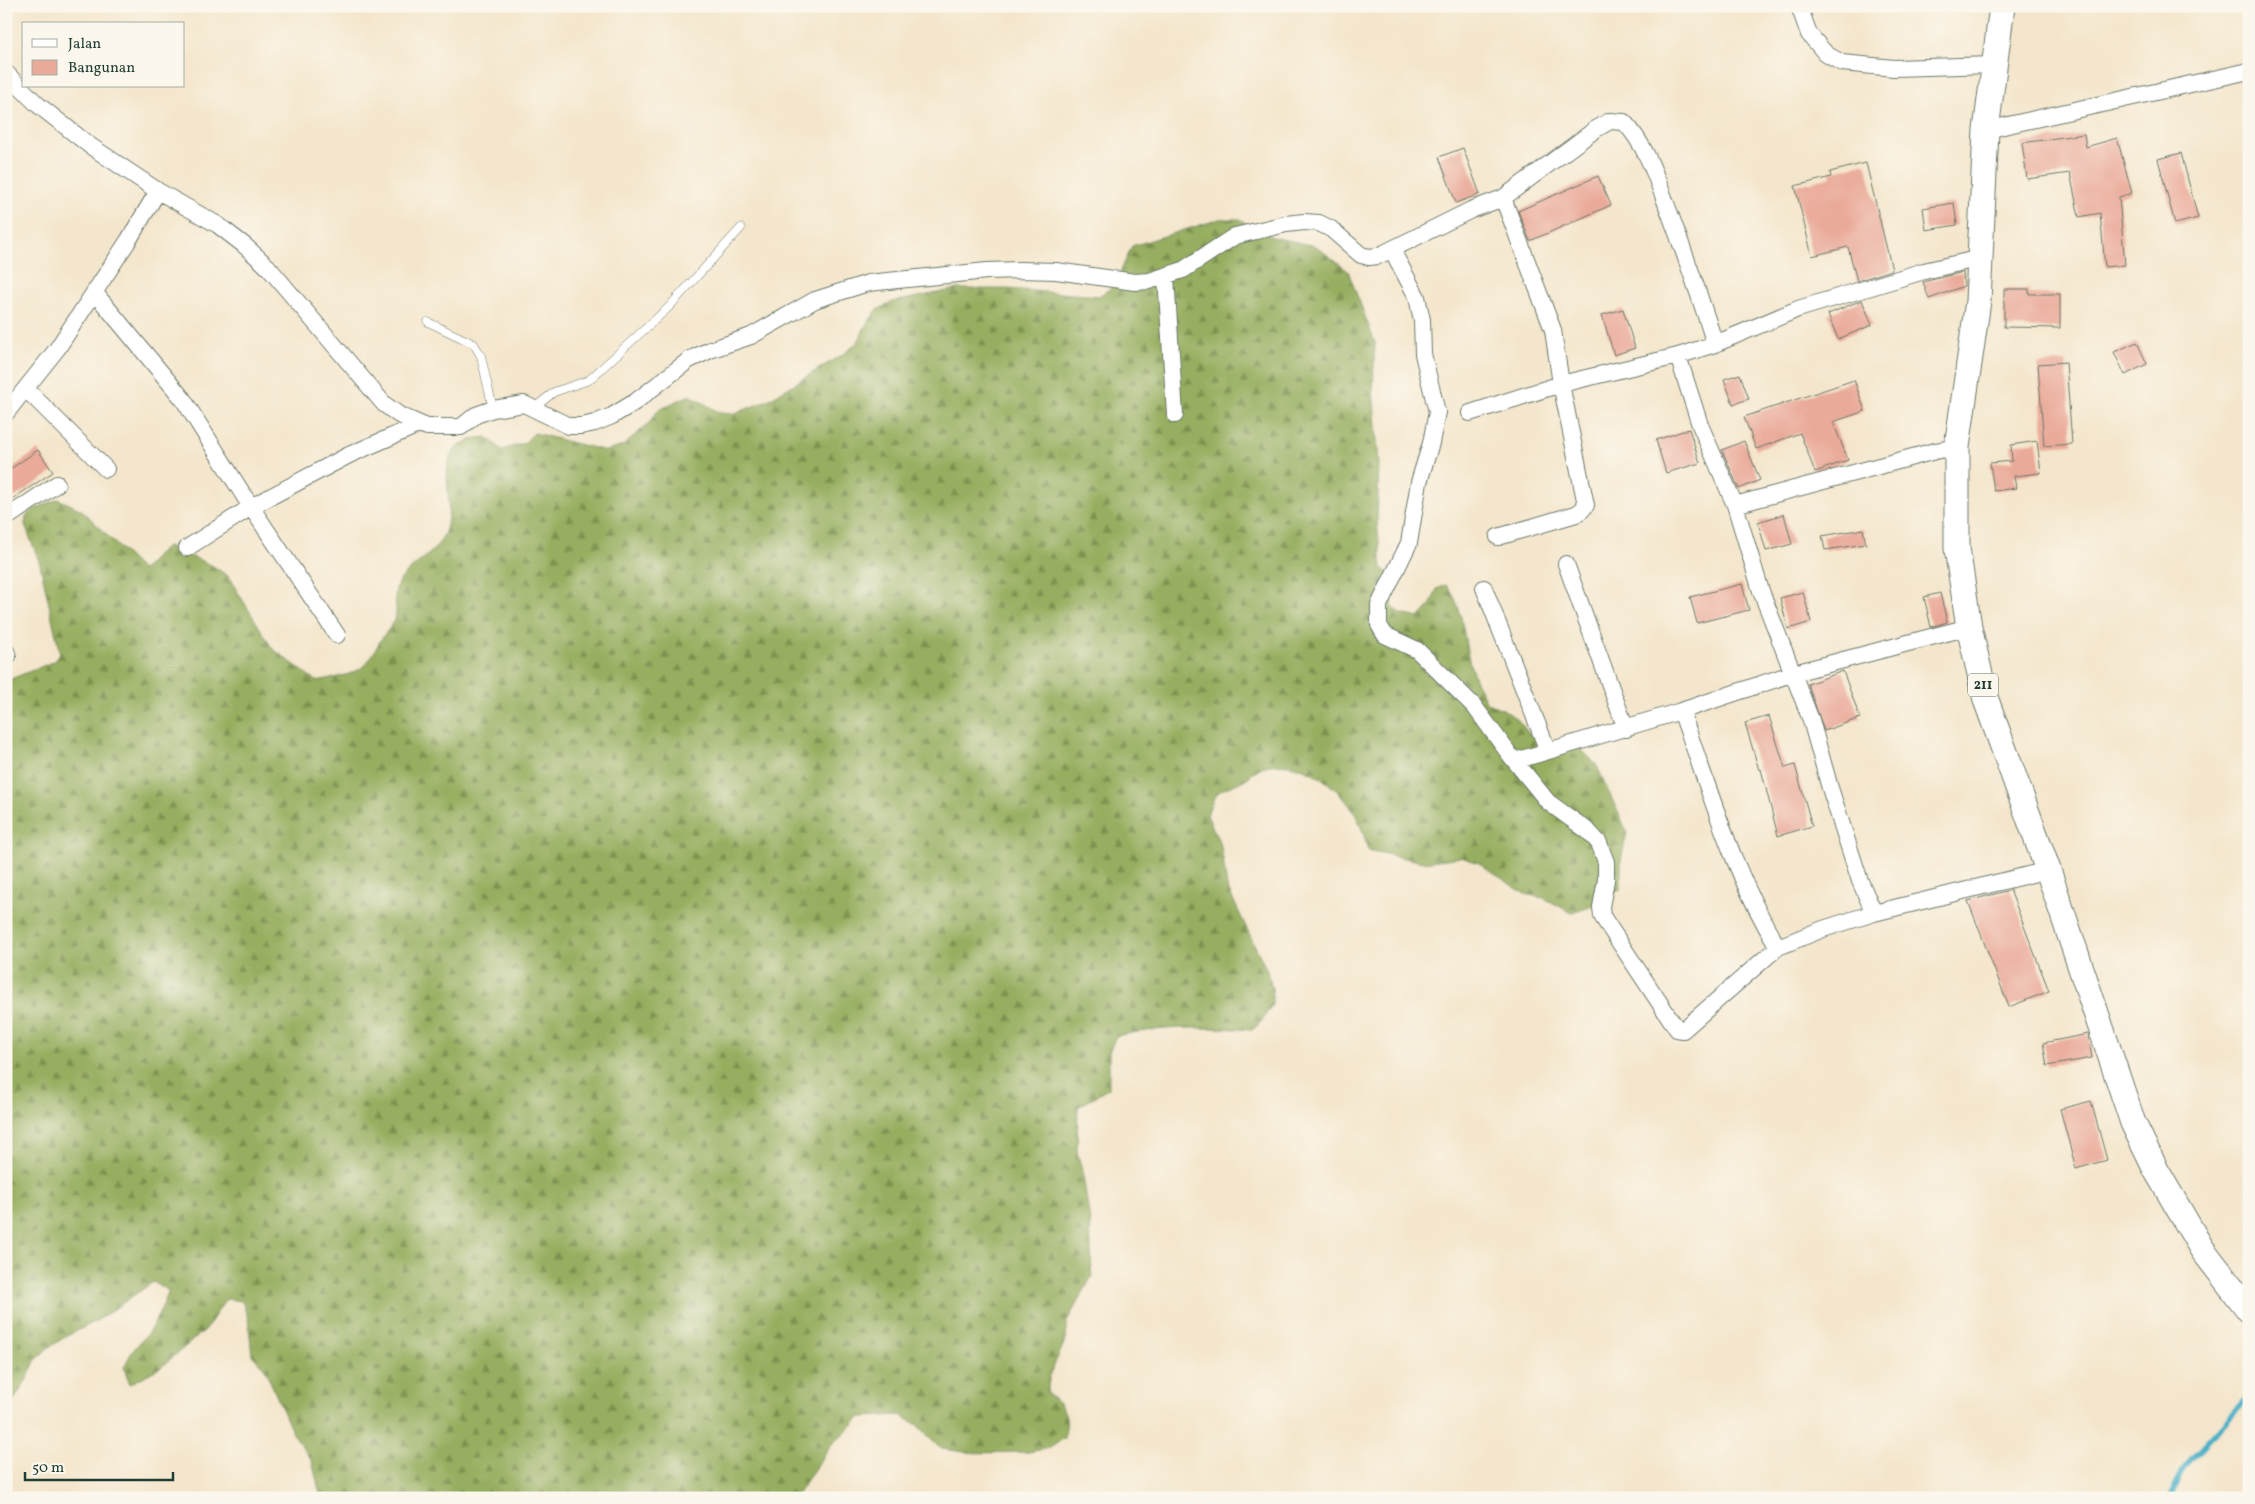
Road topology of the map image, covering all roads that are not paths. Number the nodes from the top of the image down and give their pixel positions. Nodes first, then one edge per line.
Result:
1 (1799, 6) edge
2 (2002, 6) edge
3 (1993, 65) junction
4 (2249, 71) edge
5 (6, 73) edge
6 (1986, 130) junction
7 (158, 191) junction
8 (1503, 198) junction
9 (741, 228) dead end
10 (1392, 250) junction
11 (1981, 258) junction
12 (1166, 277) junction
13 (95, 292) junction
14 (428, 322) dead end
15 (1715, 344) junction
16 (1678, 356) junction
17 (1561, 384) junction
18 (26, 389) junction
19 (534, 408) junction
20 (493, 409) junction
21 (6, 413) edge
22 (1470, 413) dead end
23 (1175, 415) dead end
24 (418, 425) junction
25 (1957, 447) junction
26 (106, 469) dead end
27 (57, 484) dead end
28 (1735, 505) junction
29 (251, 507) junction
30 (6, 518) edge
31 (1498, 537) dead end
32 (186, 548) dead end
33 (1566, 564) dead end
34 (1484, 588) dead end
35 (1969, 627) junction
36 (337, 635) dead end
37 (1794, 673) junction
38 (1680, 711) junction
39 (1626, 729) junction
40 (1548, 751) junction
41 (1515, 761) junction
42 (2048, 870) junction
43 (1874, 914) junction
44 (1778, 948) junction
45 (2249, 1310) edge

1 - 3 street
2 - 3 main road, 211
3 - 6 main road, 211
4 - 6 street
5 - 7 street
6 - 11 main road, 211
7 - 13 street
7 - 24 street
8 - 10 street
8 - 15 street
8 - 17 street
9 - 19 lane
10 - 12 street
10 - 41 street
11 - 15 street
11 - 25 main road, 211
12 - 19 street
12 - 23 street
13 - 18 street
13 - 29 street
14 - 20 lane
15 - 16 street
16 - 17 street
16 - 28 street
17 - 22 street
17 - 31 street
18 - 21 street
18 - 26 street
19 - 20 street
20 - 24 street
24 - 29 street
25 - 28 street
25 - 35 main road, 211
27 - 30 street
28 - 37 street
29 - 32 street
29 - 36 street
33 - 39 street
34 - 40 street
35 - 37 street
35 - 42 main road, 211
37 - 38 street
37 - 43 street
38 - 39 street
38 - 44 street
39 - 40 street
40 - 41 street
41 - 44 street
42 - 43 street
42 - 45 main road, 211
43 - 44 street

